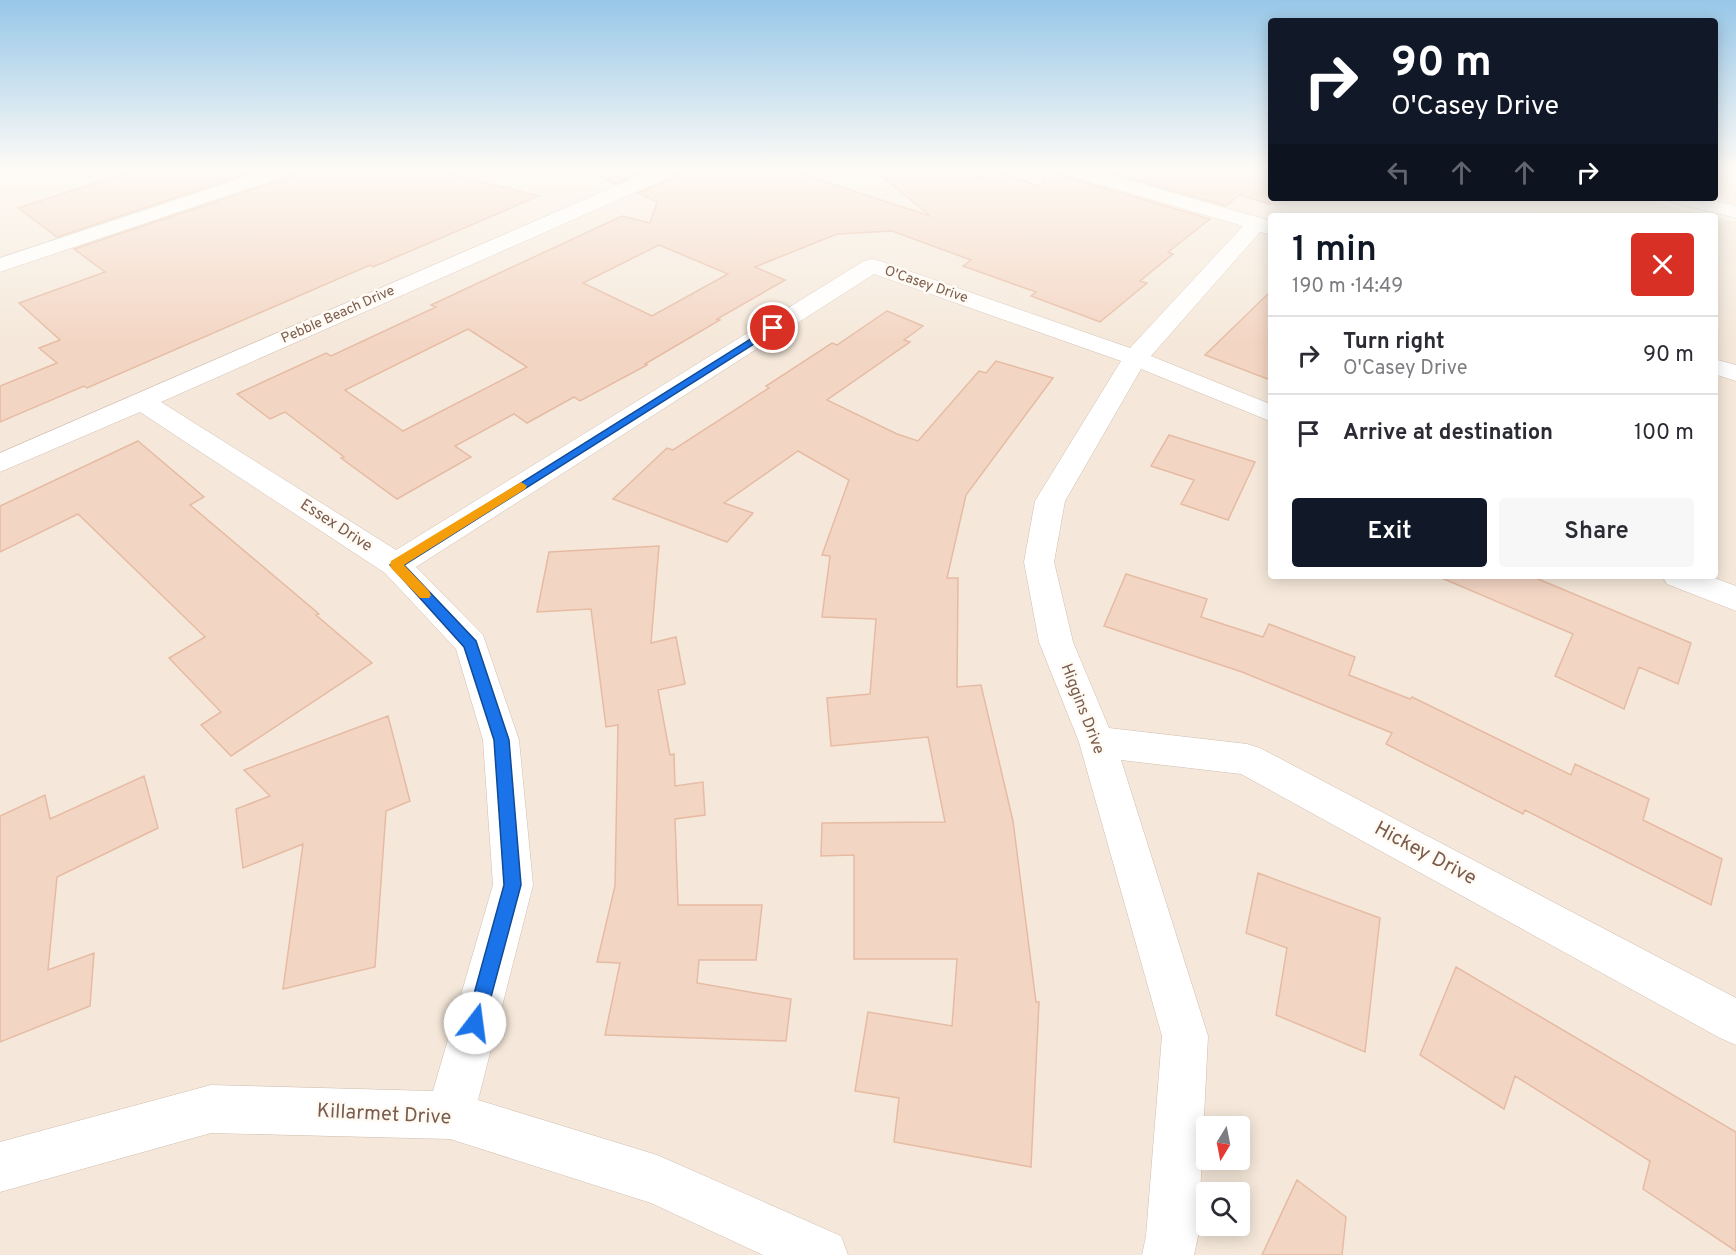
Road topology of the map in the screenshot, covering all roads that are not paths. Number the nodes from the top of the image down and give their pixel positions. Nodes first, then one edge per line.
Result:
1 (118, 226) edge
2 (542, 226) edge
3 (1264, 226) edge
4 (0, 265) edge
5 (1135, 358) junction
6 (1718, 367) edge
7 (1736, 373) edge
8 (141, 401) junction
9 (1268, 411) edge
10 (0, 463) edge
11 (396, 565) junction
12 (1686, 579) edge
13 (1736, 599) edge
14 (1097, 742) junction
15 (1736, 1022) edge
16 (450, 1115) junction
17 (0, 1167) edge
18 (822, 1255) edge
19 (1168, 1255) edge

1 - 4 street
2 - 8 street, Pebble Beach Drive
3 - 5 street, Higgins Drive
5 - 9 street, O'Casey Drive
5 - 11 street, O'Casey Drive
5 - 14 street, Higgins Drive
6 - 7 street
8 - 10 street, Pebble Beach Drive
8 - 11 street, Essex Drive
11 - 16 street, Essex Drive
12 - 13 street
14 - 15 street, Hickey Drive
14 - 19 street, Higgins Drive
16 - 17 street, Killarmet Drive
16 - 18 street, Killarmet Drive

